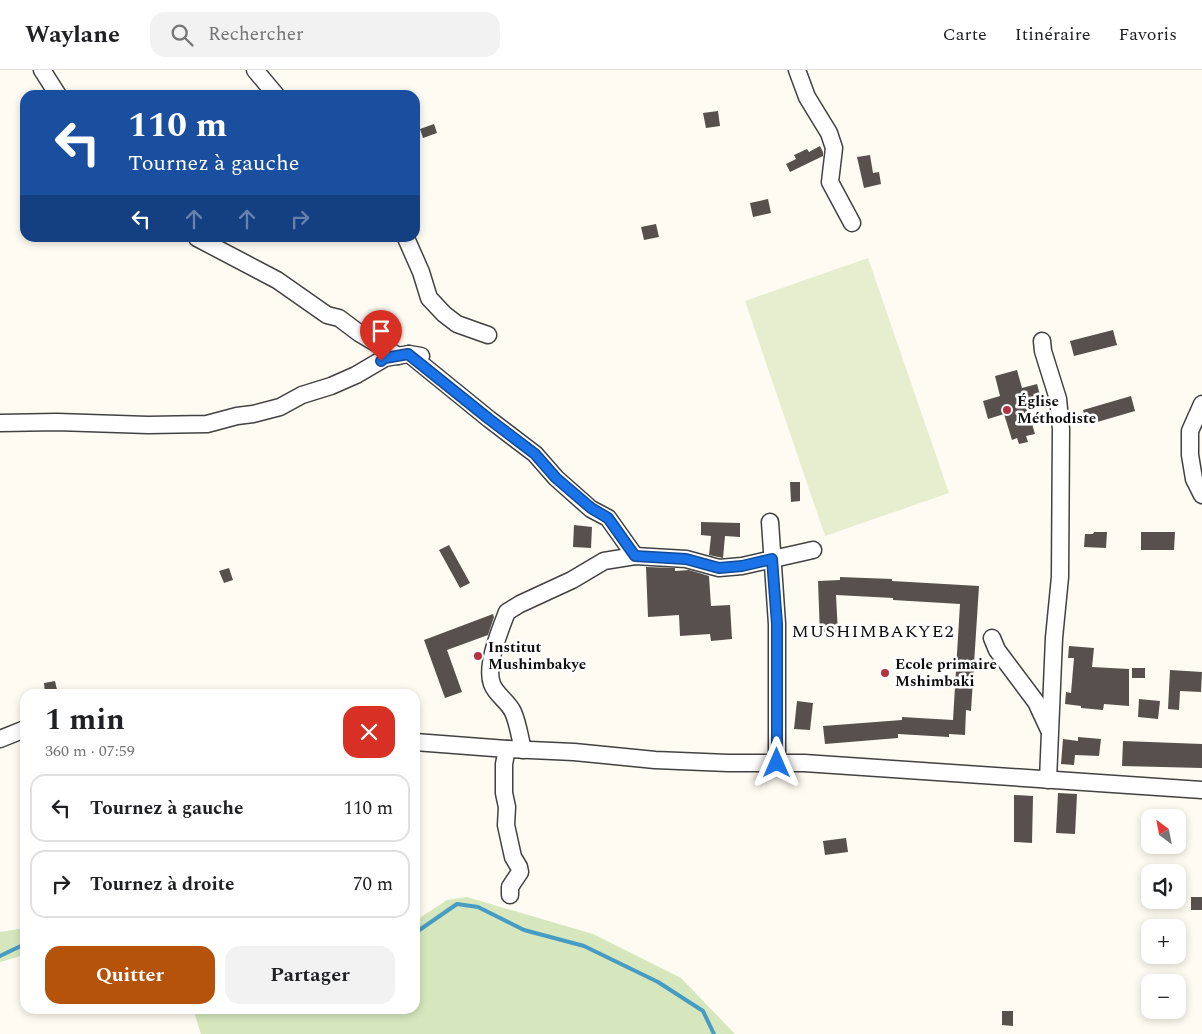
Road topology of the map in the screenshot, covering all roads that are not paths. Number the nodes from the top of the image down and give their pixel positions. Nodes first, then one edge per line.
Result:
1 (42, 70) edge
2 (255, 70) edge
3 (797, 70) edge
4 (55, 90) edge
5 (272, 90) edge
6 (852, 223) dead end
7 (205, 242) edge
8 (408, 242) edge
9 (488, 335) dead end
10 (1042, 341) dead end
11 (409, 355) junction
12 (1202, 404) edge
13 (0, 423) edge
14 (1202, 495) edge
15 (770, 522) dead end
16 (813, 550) dead end
17 (635, 556) junction
18 (772, 559) junction
19 (992, 638) dead end
20 (20, 731) edge
21 (1050, 732) junction
22 (0, 739) edge
23 (420, 742) edge
24 (507, 749) junction
25 (523, 750) junction
26 (777, 763) junction
27 (1048, 780) junction
28 (1202, 790) edge
29 (510, 896) dead end

1 - 4 street
2 - 5 street
3 - 6 street
7 - 11 street
8 - 9 street
10 - 21 street
11 - 13 street
11 - 17 street
12 - 14 street
15 - 18 street
16 - 18 street
17 - 18 street
17 - 25 street
18 - 26 street
19 - 21 street
20 - 22 street
21 - 27 street
23 - 24 street
24 - 25 street
24 - 29 street
25 - 26 street
26 - 27 street
27 - 28 street

